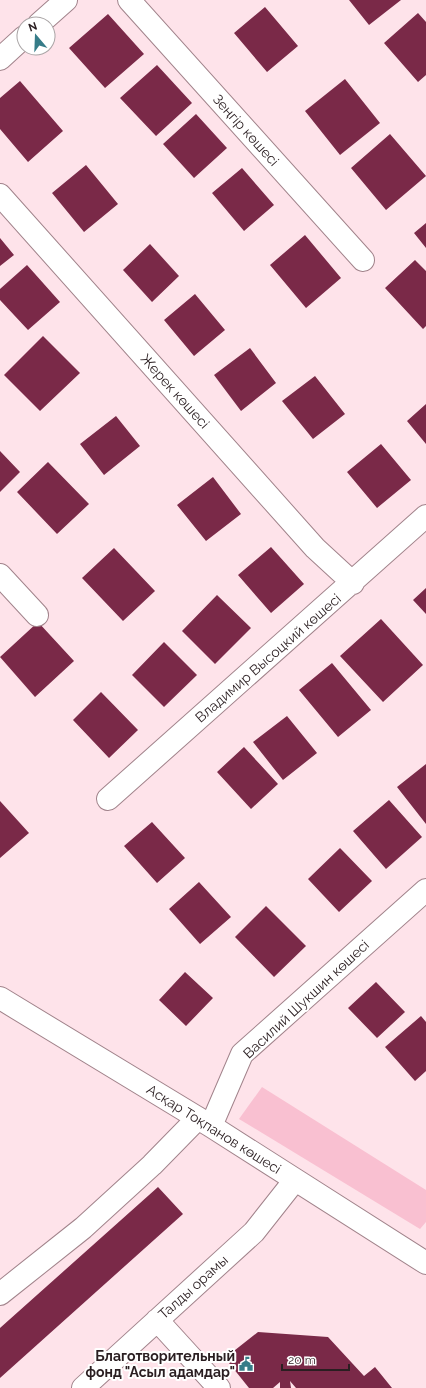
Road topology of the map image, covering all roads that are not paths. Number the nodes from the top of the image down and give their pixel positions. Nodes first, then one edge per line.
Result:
1 (129, 0) edge
2 (61, 2) edge
3 (47, 16) edge
4 (16, 44) edge
5 (0, 59) edge
6 (0, 195) edge
7 (363, 260) dead end
8 (426, 516) edge
9 (0, 575) edge
10 (352, 583) junction
11 (37, 615) dead end
12 (108, 799) dead end
13 (426, 890) edge
14 (0, 998) edge
15 (205, 1122) junction
16 (295, 1180) junction
17 (424, 1258) edge
18 (0, 1294) edge
19 (157, 1320) junction
20 (83, 1388) edge
21 (219, 1388) edge

1 - 7 street, Зеңгір көшесі
2 - 3 street
4 - 5 street
6 - 10 street, Жерек көшесі
8 - 10 street, Владимир Высоцкий көшесі
9 - 11 street
10 - 12 street, Владимир Высоцкий көшесі
13 - 15 street, Василий Шукшин көшесі
14 - 15 street, Асқар Тоқпанов көшесі
15 - 16 street, Асқар Тоқпанов көшесі
15 - 18 street
16 - 17 street, Асқар Тоқпанов көшесі
16 - 19 street, Талды орамы
19 - 20 street, Талды орамы
19 - 21 street

